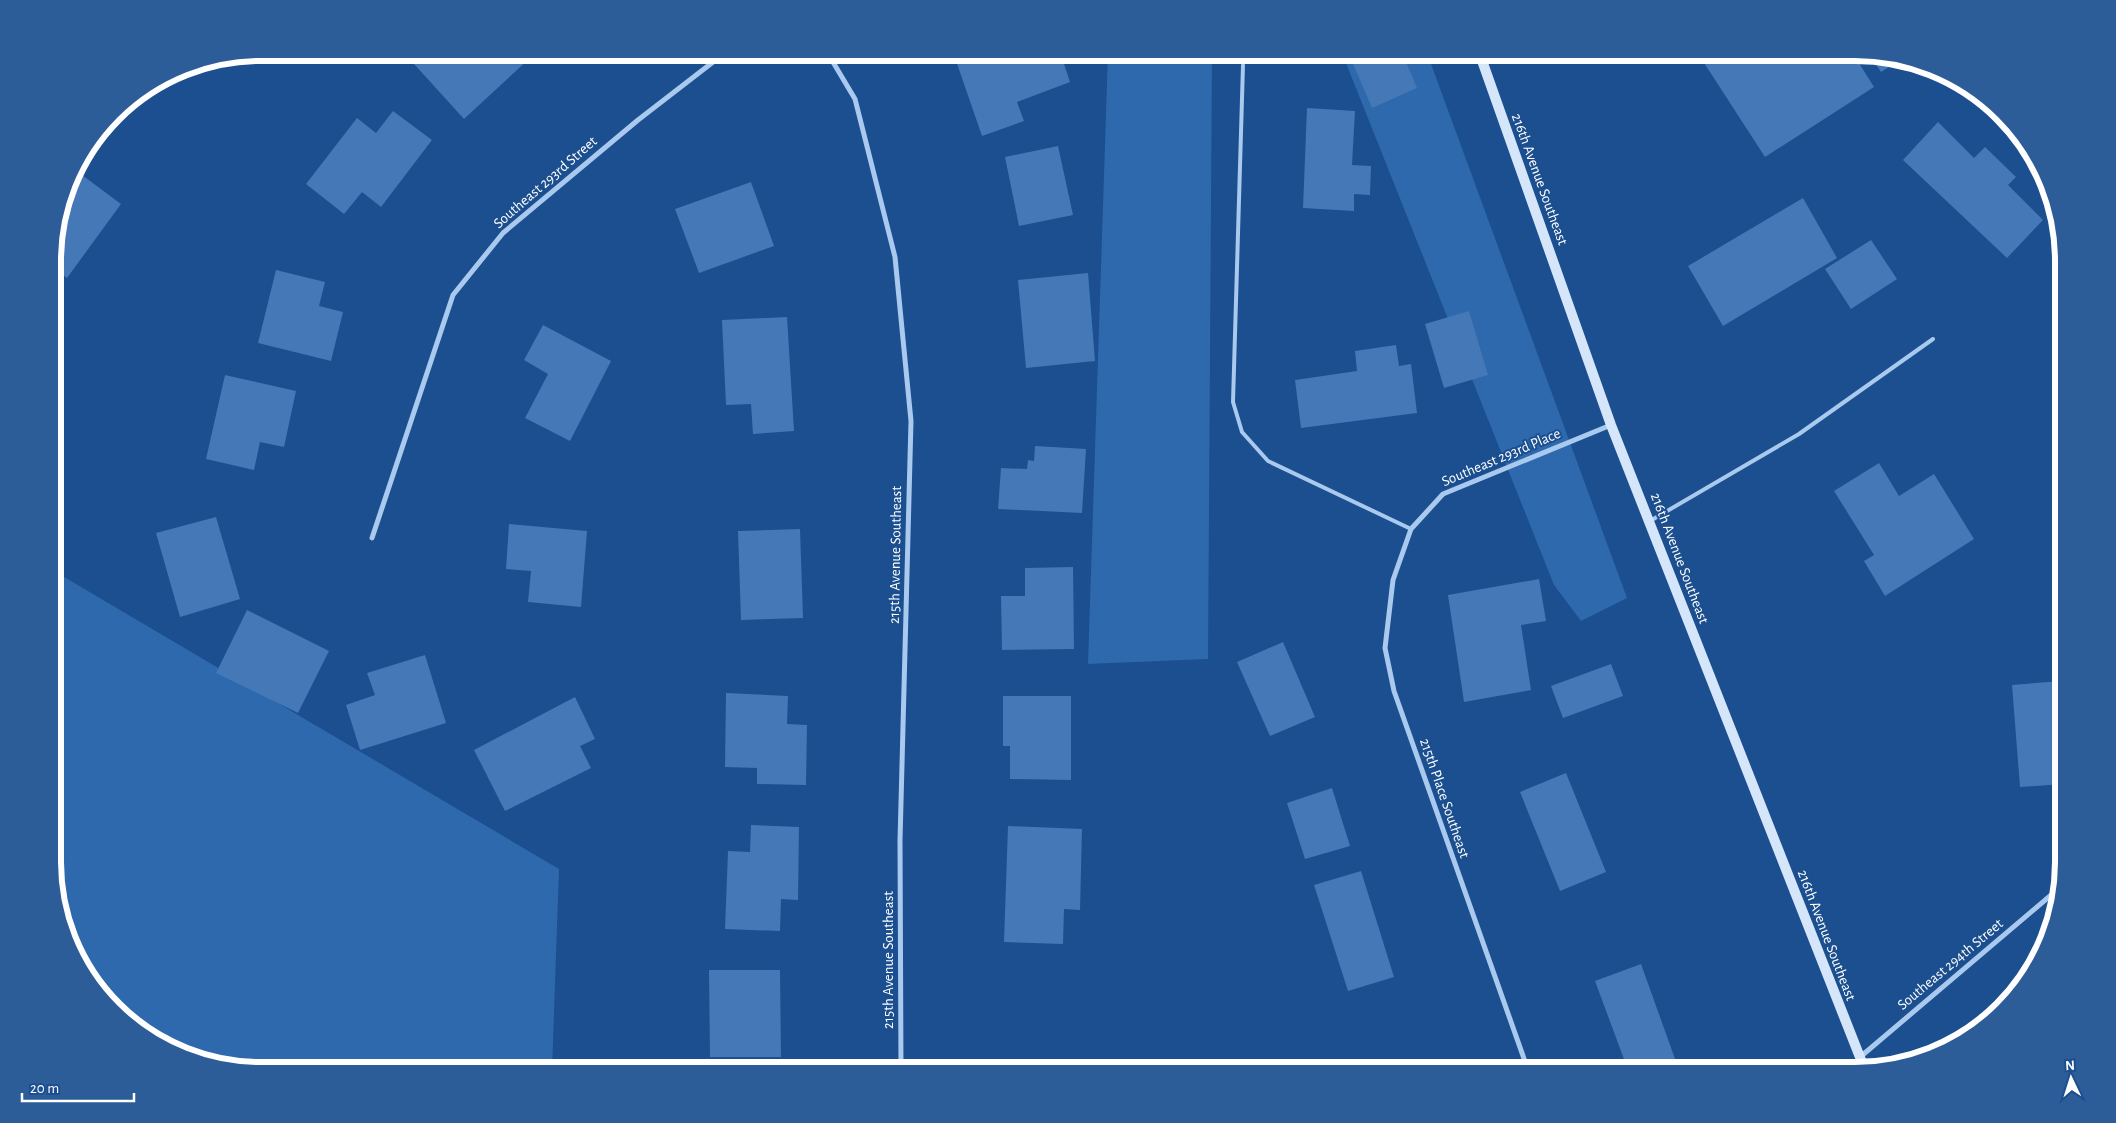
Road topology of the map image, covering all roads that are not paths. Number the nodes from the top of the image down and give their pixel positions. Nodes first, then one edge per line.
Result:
1 (714, 61) edge
2 (832, 61) edge
3 (1482, 61) edge
4 (1243, 65) dead end
5 (1933, 339) dead end
6 (1611, 425) junction
7 (1650, 521) junction
8 (1411, 529) junction
9 (372, 538) dead end
10 (2052, 894) edge
11 (1859, 1058) junction
12 (901, 1062) edge
13 (1525, 1062) edge
14 (1861, 1062) edge

1 - 9 street, Southeast 293rd Street
2 - 12 street, 215th Avenue Southeast
3 - 6 street, 216th Avenue Southeast
4 - 8 lane
5 - 7 lane
6 - 7 street, 216th Avenue Southeast
6 - 8 street, Southeast 293rd Place
7 - 11 street, 216th Avenue Southeast
8 - 13 street, 215th Place Southeast
10 - 11 street, Southeast 294th Street
11 - 14 street, 216th Avenue Southeast

